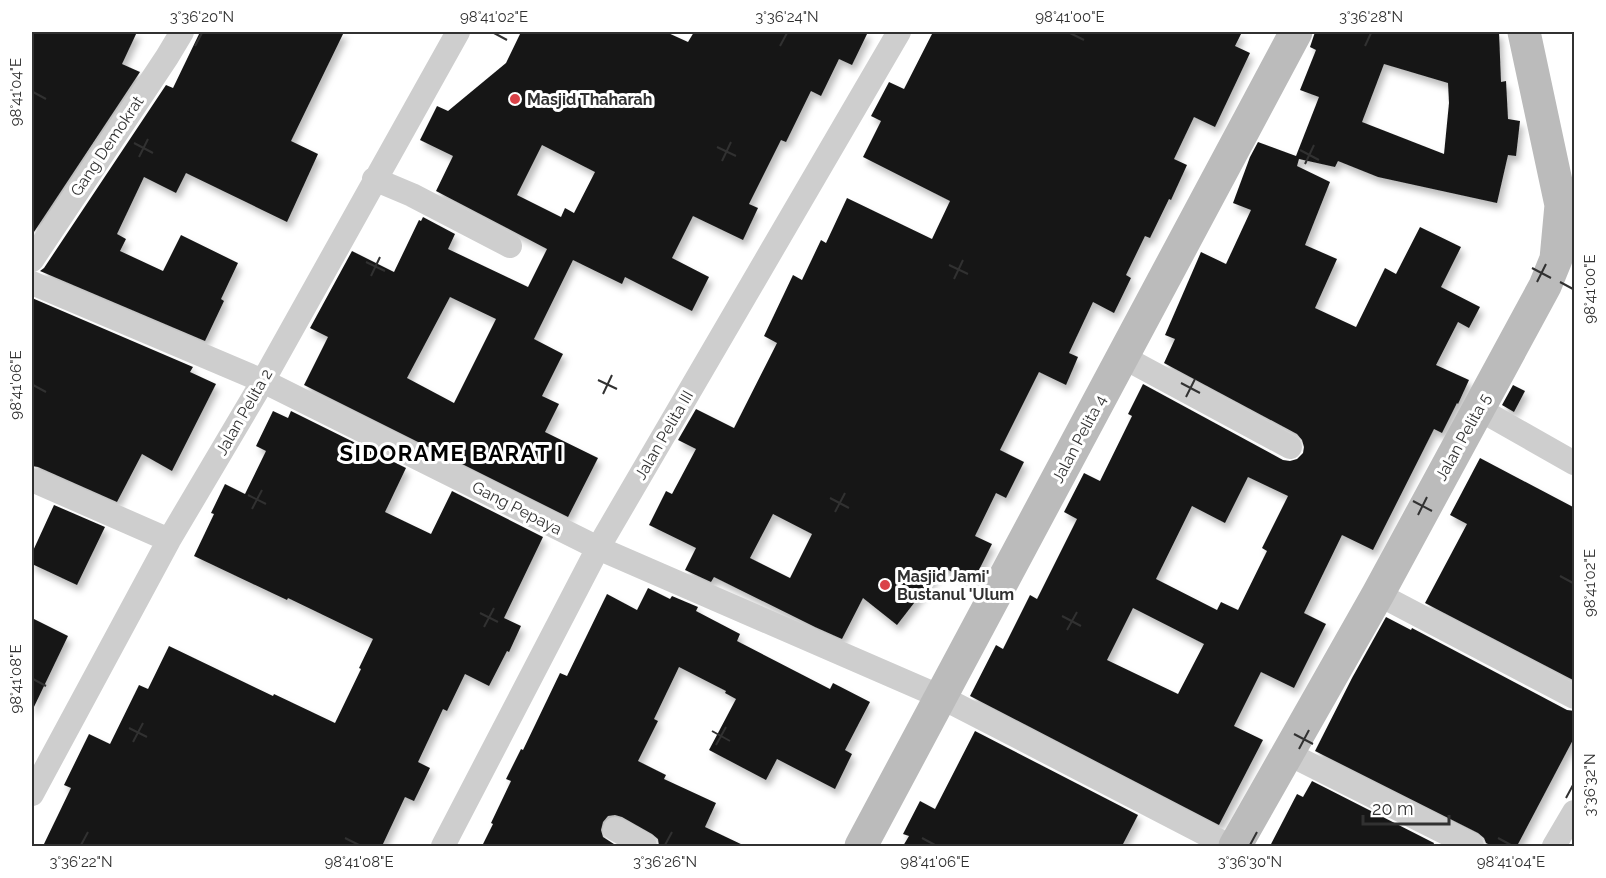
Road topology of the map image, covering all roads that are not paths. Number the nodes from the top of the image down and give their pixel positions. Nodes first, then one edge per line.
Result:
1 (182, 32) edge
2 (458, 32) edge
3 (898, 32) edge
4 (1296, 32) edge
5 (1524, 32) edge
6 (375, 179) junction
7 (1568, 208) edge
8 (510, 246) dead end
9 (32, 260) edge
10 (32, 283) edge
11 (1123, 357) junction
12 (263, 381) junction
13 (1479, 409) junction
14 (1290, 447) dead end
15 (1575, 463) edge
16 (32, 480) edge
17 (169, 540) junction
18 (598, 548) junction
19 (1378, 594) junction
20 (940, 697) junction
21 (1575, 697) edge
22 (1287, 753) junction
23 (32, 794) edge
24 (1575, 812) edge
25 (615, 829) dead end
26 (443, 846) edge
27 (645, 846) edge
28 (861, 846) edge
29 (1228, 846) edge
30 (1235, 846) edge
31 (1472, 846) edge
32 (1554, 846) edge

1 - 9 street, Gang Demokrat
2 - 6 street, Jalan Pelita 2
3 - 18 street, Jalan Pelita III
4 - 11 street, Jalan Pelita 4
5 - 7 street, Jalan Pelita 5
6 - 8 street
6 - 12 street, Jalan Pelita 2
7 - 13 street, Jalan Pelita 5
10 - 12 street, Gang Pepaya
11 - 14 street
11 - 20 street, Jalan Pelita 4
12 - 17 street, Jalan Pelita 2
12 - 18 street, Gang Pepaya
13 - 15 street
13 - 19 street, Jalan Pelita 5
16 - 17 street
17 - 23 street, Jalan Pelita 2
18 - 20 street, Gang Pepaya
18 - 26 street, Jalan Pelita III
19 - 21 street
19 - 22 street, Jalan Pelita 5
20 - 28 street, Jalan Pelita 4
20 - 29 street, Gang Pepaya
22 - 30 street, Jalan Pelita 5
22 - 31 street
24 - 32 street
25 - 27 street

